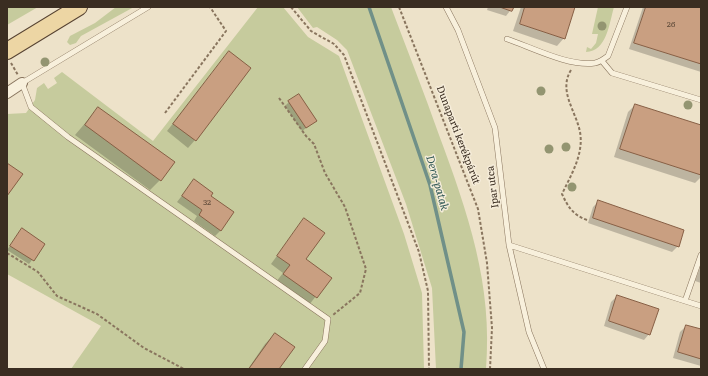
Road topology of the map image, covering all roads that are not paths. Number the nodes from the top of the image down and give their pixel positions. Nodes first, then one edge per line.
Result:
1 (79, 7) edge
2 (148, 7) edge
3 (446, 7) edge
4 (627, 7) edge
5 (507, 38) dead end
6 (9, 57) edge
7 (602, 61) junction
8 (22, 83) junction
9 (7, 93) edge
10 (701, 100) edge
11 (509, 245) junction
12 (701, 255) edge
13 (685, 301) junction
14 (701, 306) edge
15 (305, 369) edge
16 (544, 369) edge

1 - 6 main road
2 - 8 lane
3 - 11 lane, Ipar utca
4 - 7 lane
5 - 7 lane
7 - 10 lane
8 - 9 street
8 - 15 lane
11 - 13 lane
11 - 16 lane, Ipar utca
12 - 13 lane
13 - 14 lane

